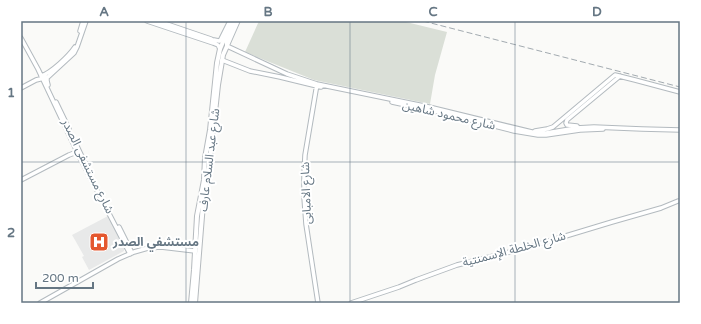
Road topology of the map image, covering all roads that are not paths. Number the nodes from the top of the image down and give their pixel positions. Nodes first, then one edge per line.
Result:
1 (85, 21) edge
2 (147, 21) edge
3 (234, 21) edge
4 (156, 22) edge
5 (21, 38) edge
6 (213, 40) junction
7 (223, 47) junction
8 (222, 60) junction
9 (281, 71) junction
10 (620, 76) junction
11 (44, 77) junction
12 (280, 77) junction
13 (317, 85) junction
14 (21, 87) edge
15 (680, 92) edge
16 (414, 106) junction
17 (584, 127) junction
18 (680, 131) edge
19 (530, 132) junction
20 (76, 150) junction
21 (21, 178) edge
22 (678, 201) dead end
23 (203, 204) junction
24 (198, 209) junction
25 (203, 217) junction
26 (196, 226) junction
27 (195, 251) junction
28 (131, 253) junction
29 (40, 303) edge
30 (191, 303) edge
31 (195, 303) edge
32 (318, 303) edge
33 (351, 303) edge

1 - 11 main road
2 - 4 main road, شارع محمود شاهين
3 - 6 main road
3 - 7 main road, شارع عبد السلام عارف
3 - 7 main road
4 - 6 main road, شارع محمود شاهين
4 - 7 main road, شارع محمود شاهين
5 - 11 main road, شارع مستشفى الصدر
6 - 7 main road, شارع محمود شاهين
7 - 8 main road, شارع عبد السلام عارف
7 - 9 main road, شارع محمود شاهين
7 - 24 main road, شارع عبد السلام عارف
8 - 12 main road, شارع محمود شاهين
8 - 23 main road, شارع عبد السلام عارف
9 - 12 main road
9 - 13 main road, شارع محمود شاهين
10 - 15 main road
10 - 17 main road
10 - 19 main road
11 - 14 main road
11 - 20 main road, شارع مستشفى الصدر
12 - 13 main road, شارع محمود شاهين
13 - 16 main road, شارع محمود شاهين
13 - 32 main road, شارع الامبابى
16 - 18 main road, شارع محمود شاهين
16 - 19 main road, شارع محمود شاهين
17 - 18 main road, شارع محمود شاهين
17 - 19 main road, شارع محمود شاهين
20 - 21 main road
20 - 28 main road, شارع مستشفى الصدر
22 - 33 main road, شارع الخلطة الإسمنتية
23 - 24 main road
23 - 25 main road, شارع عبد السلام عارف
24 - 26 main road, شارع عبد السلام عارف
25 - 26 main road
25 - 31 main road, شارع عبد السلام عارف
26 - 27 main road, شارع عبد السلام عارف
27 - 28 main road
27 - 30 main road, شارع عبد السلام عارف
28 - 29 main road

